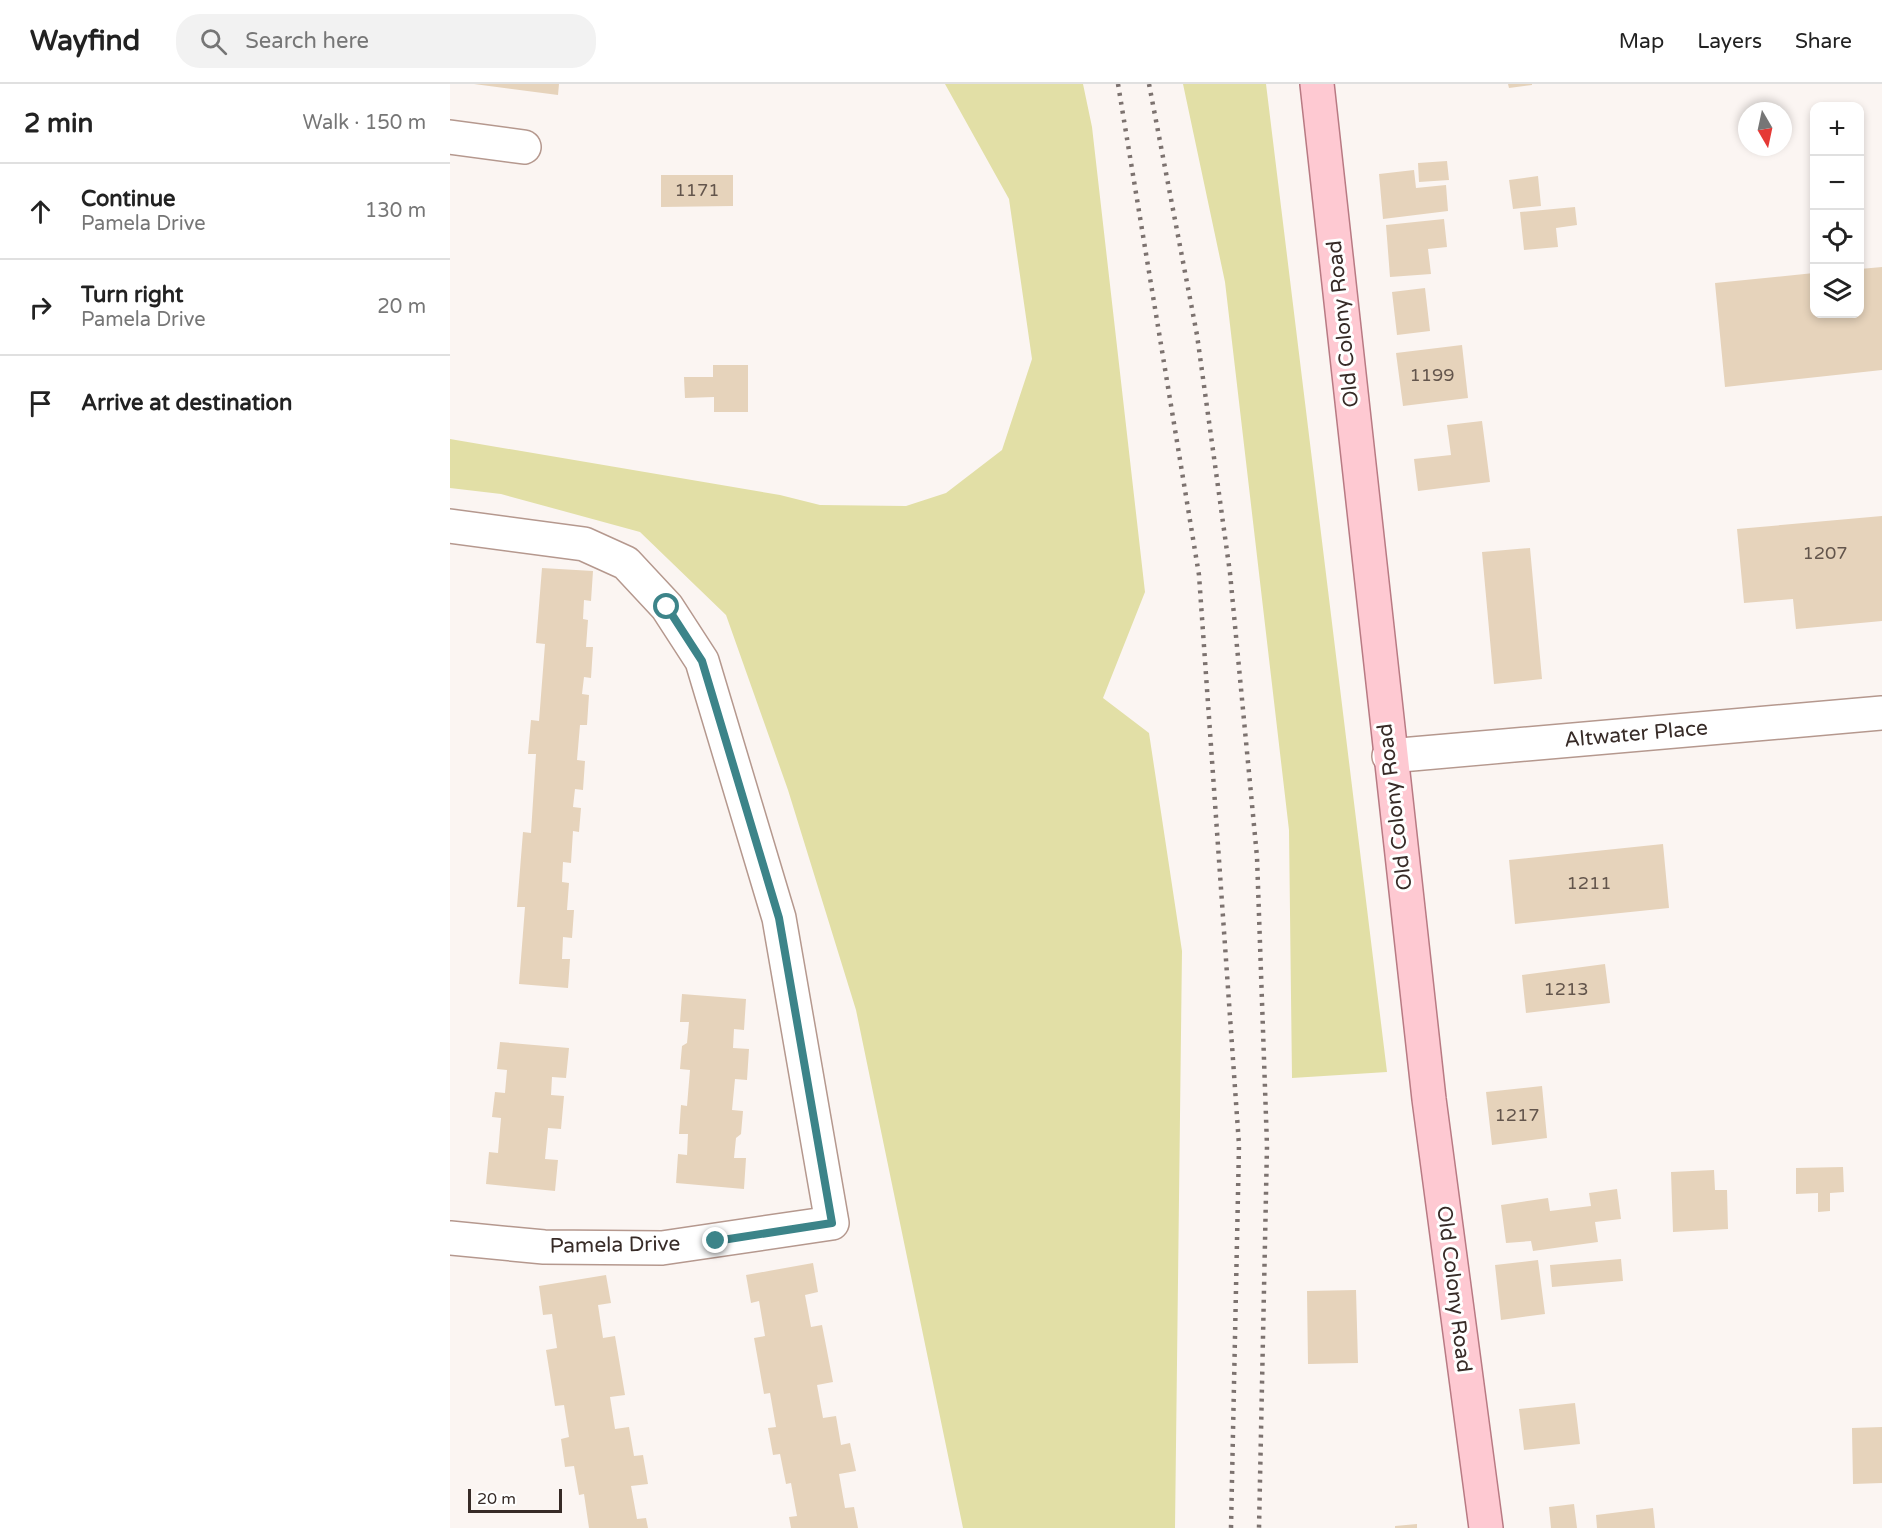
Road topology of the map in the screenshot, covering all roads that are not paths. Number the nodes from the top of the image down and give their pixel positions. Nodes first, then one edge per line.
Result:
1 (1317, 84) edge
2 (450, 137) edge
3 (524, 147) dead end
4 (450, 526) edge
5 (1882, 714) edge
6 (1389, 756) junction
7 (450, 1238) edge
8 (1486, 1528) edge

1 - 6 main road, Old Colony Road
2 - 3 street
4 - 7 street, Pamela Drive
5 - 6 street, Altwater Place
6 - 8 main road, Old Colony Road

